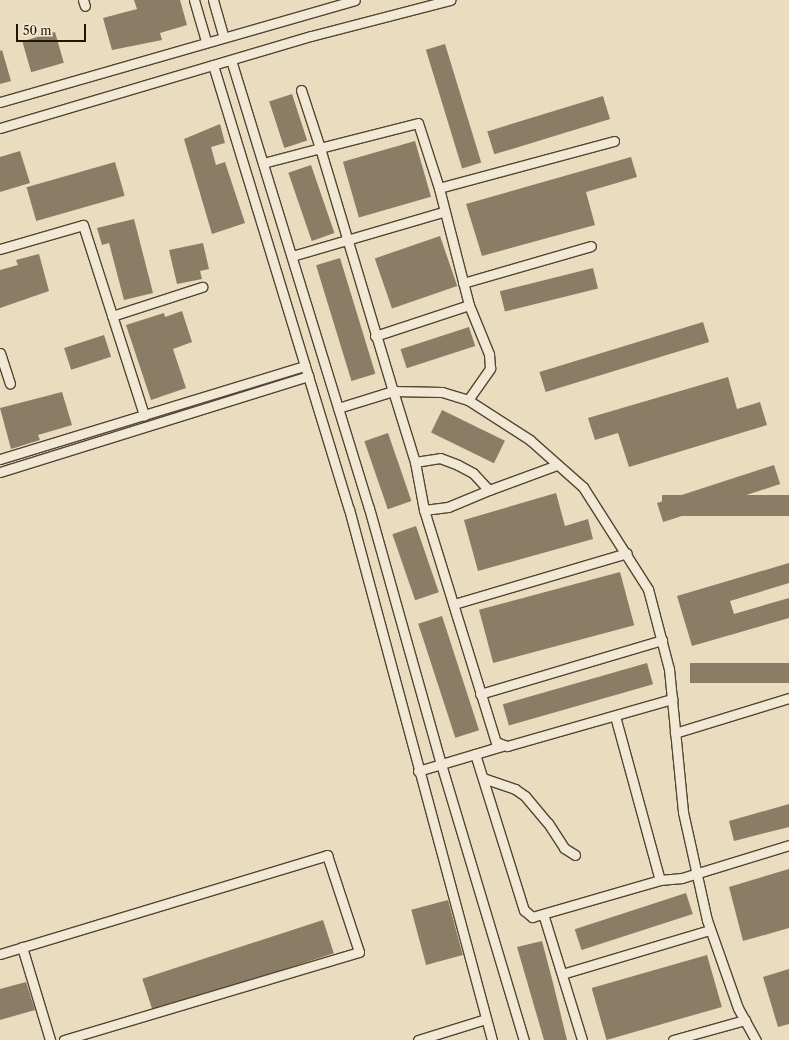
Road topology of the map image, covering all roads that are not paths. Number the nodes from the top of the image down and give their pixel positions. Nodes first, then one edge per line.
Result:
1 (194, 0) edge
2 (213, 0) edge
3 (355, 0) edge
4 (450, 0) edge
5 (223, 36) junction
6 (206, 41) junction
7 (231, 60) junction
8 (213, 65) junction
9 (301, 90) dead end
10 (0, 102) edge
11 (0, 128) edge
12 (614, 141) dead end
13 (320, 148) junction
14 (263, 163) junction
15 (439, 188) junction
16 (442, 212) junction
17 (347, 240) junction
18 (591, 246) dead end
19 (0, 249) edge
20 (292, 256) junction
21 (463, 283) junction
22 (202, 287) dead end
23 (469, 304) junction
24 (112, 316) junction
25 (375, 336) junction
26 (0, 353) edge
27 (305, 366) junction
28 (308, 376) junction
29 (10, 383) dead end
30 (393, 391) junction
31 (468, 400) junction
32 (338, 408) junction
33 (144, 415) junction
34 (0, 459) edge
35 (414, 462) junction
36 (558, 465) junction
37 (0, 472) edge
38 (489, 490) junction
39 (424, 510) junction
40 (627, 553) junction
41 (454, 604) junction
42 (662, 640) junction
43 (480, 694) junction
44 (789, 698) edge
45 (672, 699) junction
46 (615, 716) junction
47 (675, 733) junction
48 (502, 746) junction
49 (475, 754) junction
50 (441, 764) junction
51 (418, 770) junction
52 (482, 778) junction
53 (789, 846) edge
54 (575, 855) dead end
55 (696, 873) junction
56 (660, 880) junction
57 (544, 916) junction
58 (710, 930) junction
59 (22, 947) junction
60 (0, 954) edge
61 (562, 974) junction
62 (486, 1019) junction
63 (745, 1020) junction
64 (50, 1040) edge
65 (64, 1040) edge
66 (418, 1040) edge
67 (491, 1040) edge
68 (524, 1040) edge
69 (582, 1040) edge
70 (674, 1040) edge
71 (756, 1040) edge

1 - 6 street
2 - 5 street
3 - 5 street
4 - 7 street
5 - 6 street
6 - 10 street
7 - 8 street
7 - 14 street
8 - 11 street
8 - 27 street
9 - 13 street
12 - 15 street
13 - 14 street
13 - 15 street
13 - 17 street
14 - 20 street
15 - 16 street
16 - 17 street
16 - 21 street
17 - 20 street
17 - 25 street
18 - 21 street
19 - 24 street
20 - 32 street
21 - 23 street
22 - 24 street
23 - 25 street
23 - 31 street
24 - 33 street
25 - 30 street
26 - 29 street
27 - 28 street
27 - 33 street
28 - 37 street
28 - 51 street
30 - 31 street
30 - 32 street
30 - 35 street
31 - 36 street
32 - 50 street
33 - 34 street
35 - 38 street
35 - 39 street
36 - 38 street
36 - 40 street
38 - 39 street
39 - 41 street
40 - 41 street
40 - 42 street
41 - 43 street
42 - 43 street
42 - 45 street
43 - 48 street
44 - 47 street
45 - 46 street
45 - 47 street
46 - 48 street
46 - 56 street
47 - 55 street
48 - 49 street
49 - 50 street
49 - 52 street
50 - 51 street
50 - 68 street
51 - 62 street
52 - 54 street
52 - 57 street
53 - 55 street
55 - 56 street
55 - 58 street
56 - 57 street
57 - 61 street
58 - 61 street
58 - 63 street
59 - 60 street
59 - 64 street
59 - 65 street
61 - 69 street
62 - 66 street
62 - 67 street
63 - 70 street
63 - 71 street

